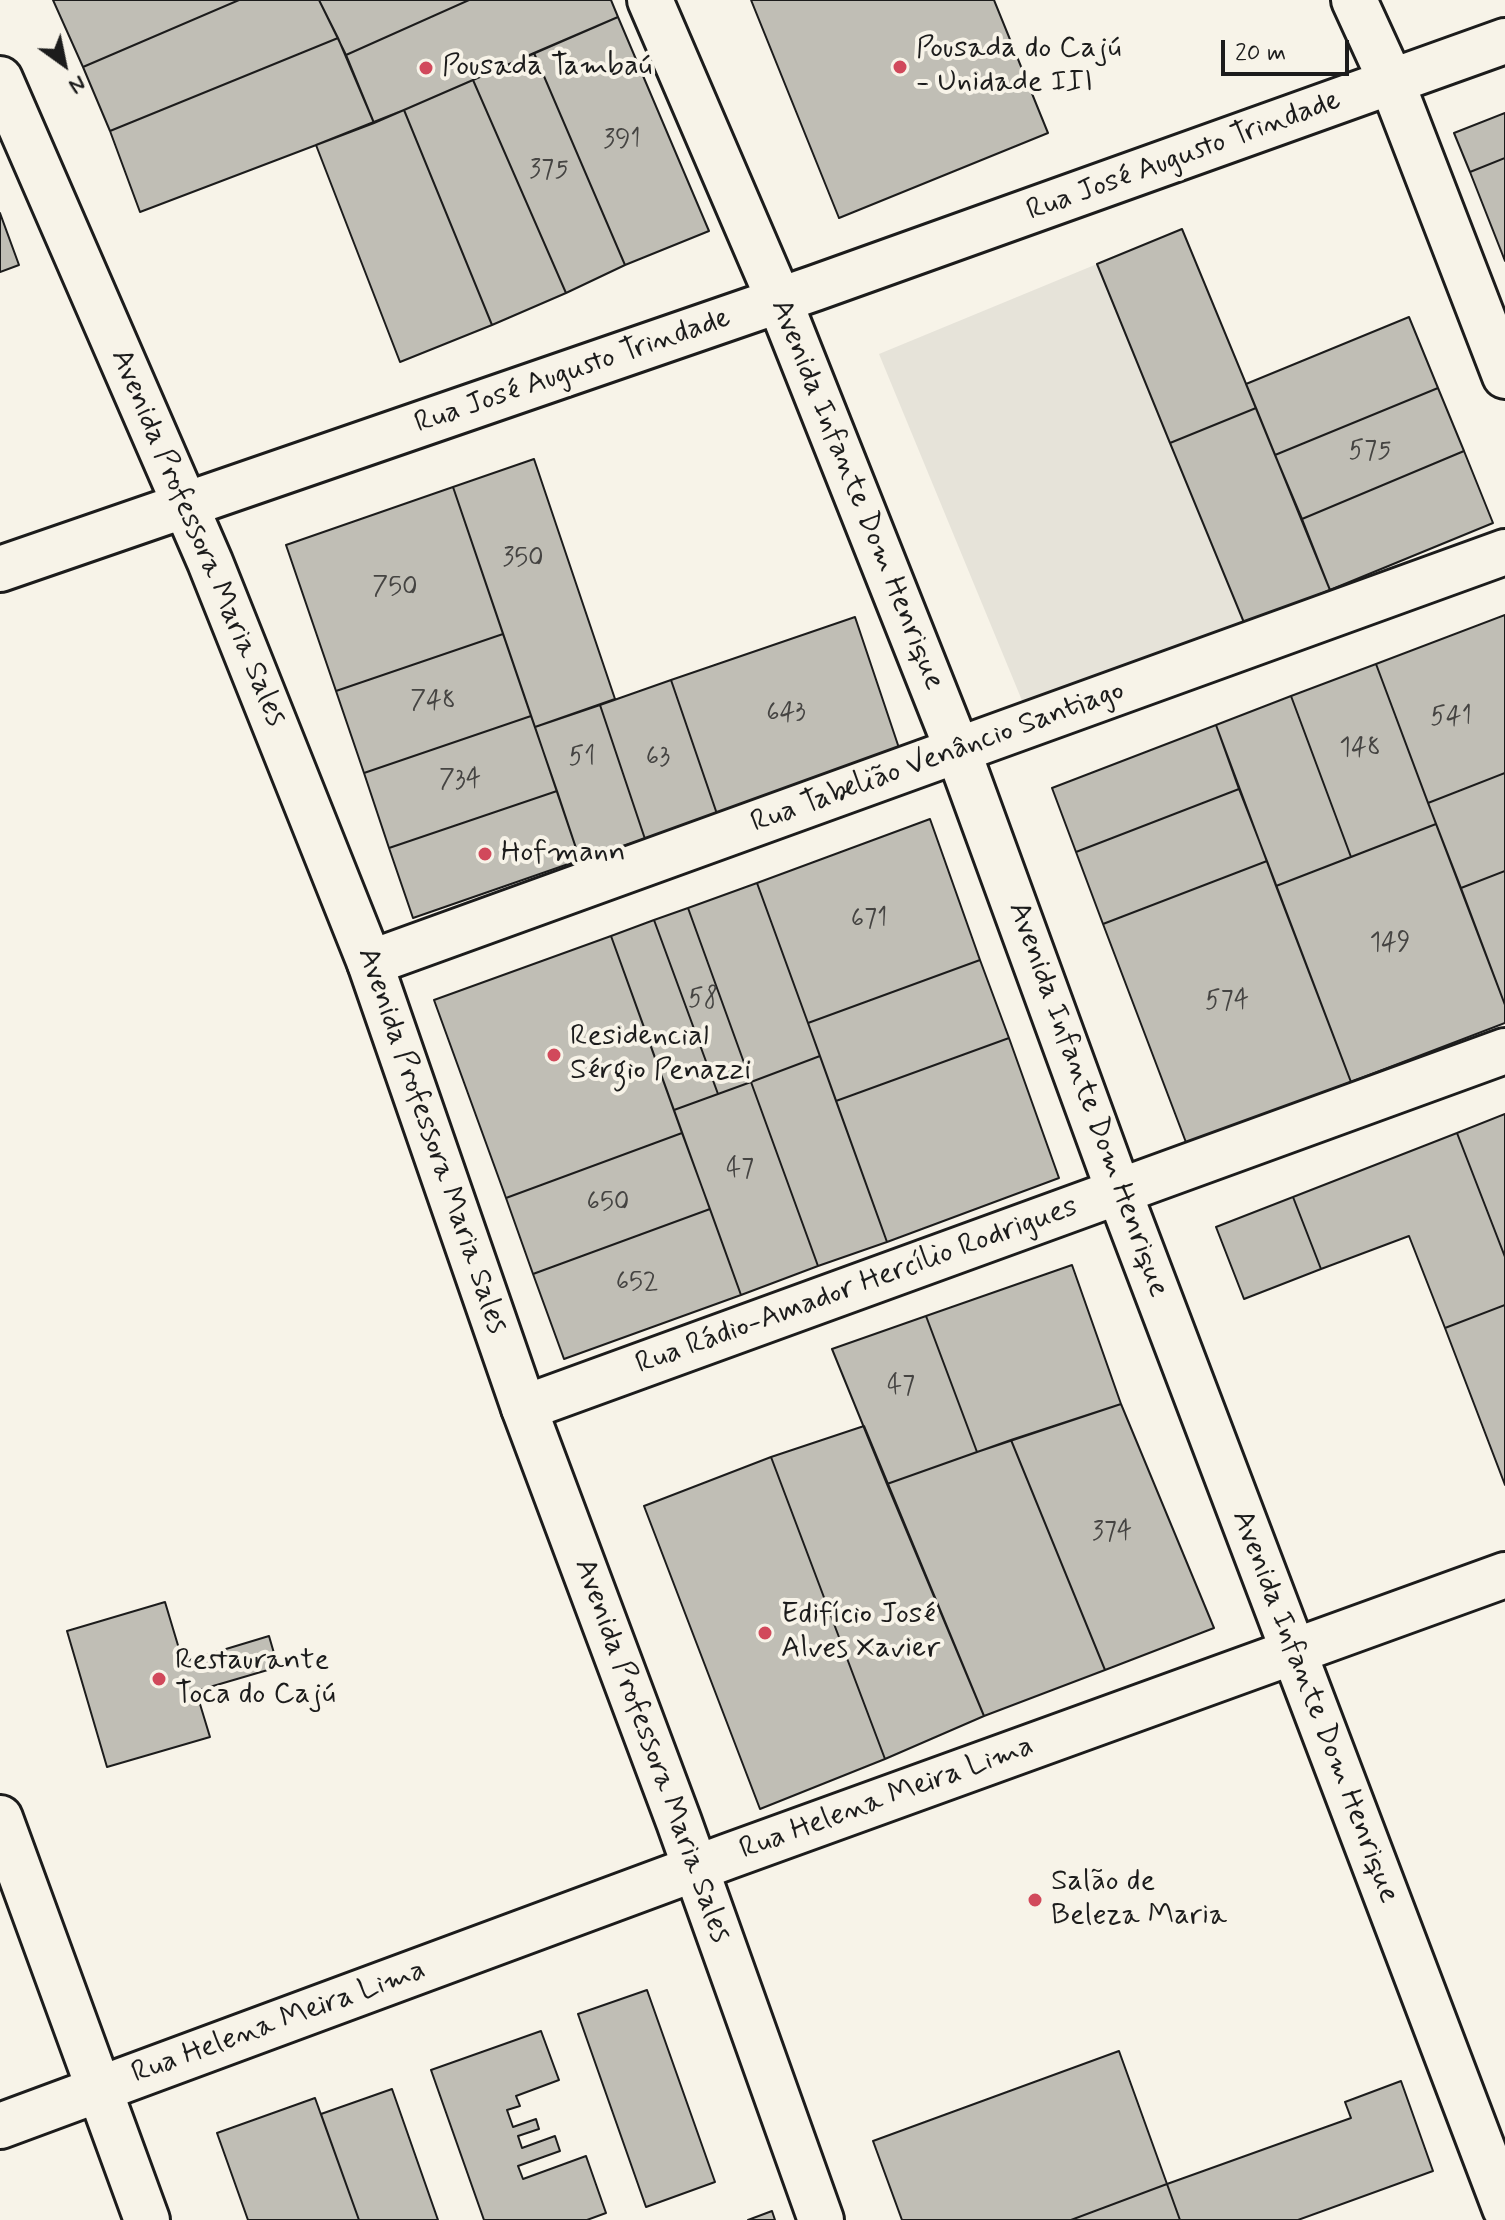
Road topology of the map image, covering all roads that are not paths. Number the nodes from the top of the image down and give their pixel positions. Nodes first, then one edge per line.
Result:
1 (650, 0) edge
2 (1354, 0) edge
3 (1505, 41) edge
4 (0, 79) edge
5 (1392, 83) junction
6 (779, 300) junction
7 (1505, 376) edge
8 (186, 503) junction
9 (1505, 552) edge
10 (0, 569) edge
11 (958, 751) junction
12 (370, 963) junction
13 (1505, 1051) edge
14 (1119, 1192) junction
15 (524, 1408) junction
16 (1505, 1575) edge
17 (1293, 1651) junction
18 (0, 1818) edge
19 (695, 1868) junction
20 (100, 2089) junction
21 (0, 2126) edge
22 (1505, 2208) edge
23 (147, 2220) edge
24 (821, 2220) edge

1 - 6 main road, Avenida Infante Dom Henrique
2 - 5 main road
3 - 5 main road, Rua José Augusto Trindade
4 - 8 main road, Avenida Professora Maria Sales
5 - 6 main road, Rua José Augusto Trindade
5 - 7 main road
6 - 8 main road, Rua José Augusto Trindade
6 - 11 main road, Avenida Infante Dom Henrique
8 - 10 main road, Rua José Augusto Trindade
8 - 12 main road, Avenida Professora Maria Sales
9 - 11 main road, Rua Tabelião Venâncio Santiago
11 - 12 main road, Rua Tabelião Venâncio Santiago
11 - 14 main road, Avenida Infante Dom Henrique
12 - 15 main road, Avenida Professora Maria Sales
13 - 14 main road, Rua Rádio-Amador Hercílio Rodrigues
14 - 15 main road, Rua Rádio-Amador Hercílio Rodrigues
14 - 17 main road, Avenida Infante Dom Henrique
15 - 19 main road, Avenida Professora Maria Sales
16 - 17 main road, Rua Helena Meira Lima
17 - 19 main road, Rua Helena Meira Lima
17 - 22 main road, Avenida Infante Dom Henrique
18 - 20 main road
19 - 20 main road, Rua Helena Meira Lima
19 - 24 main road, Avenida Professora Maria Sales
20 - 21 main road, Rua Helena Meira Lima
20 - 23 main road

